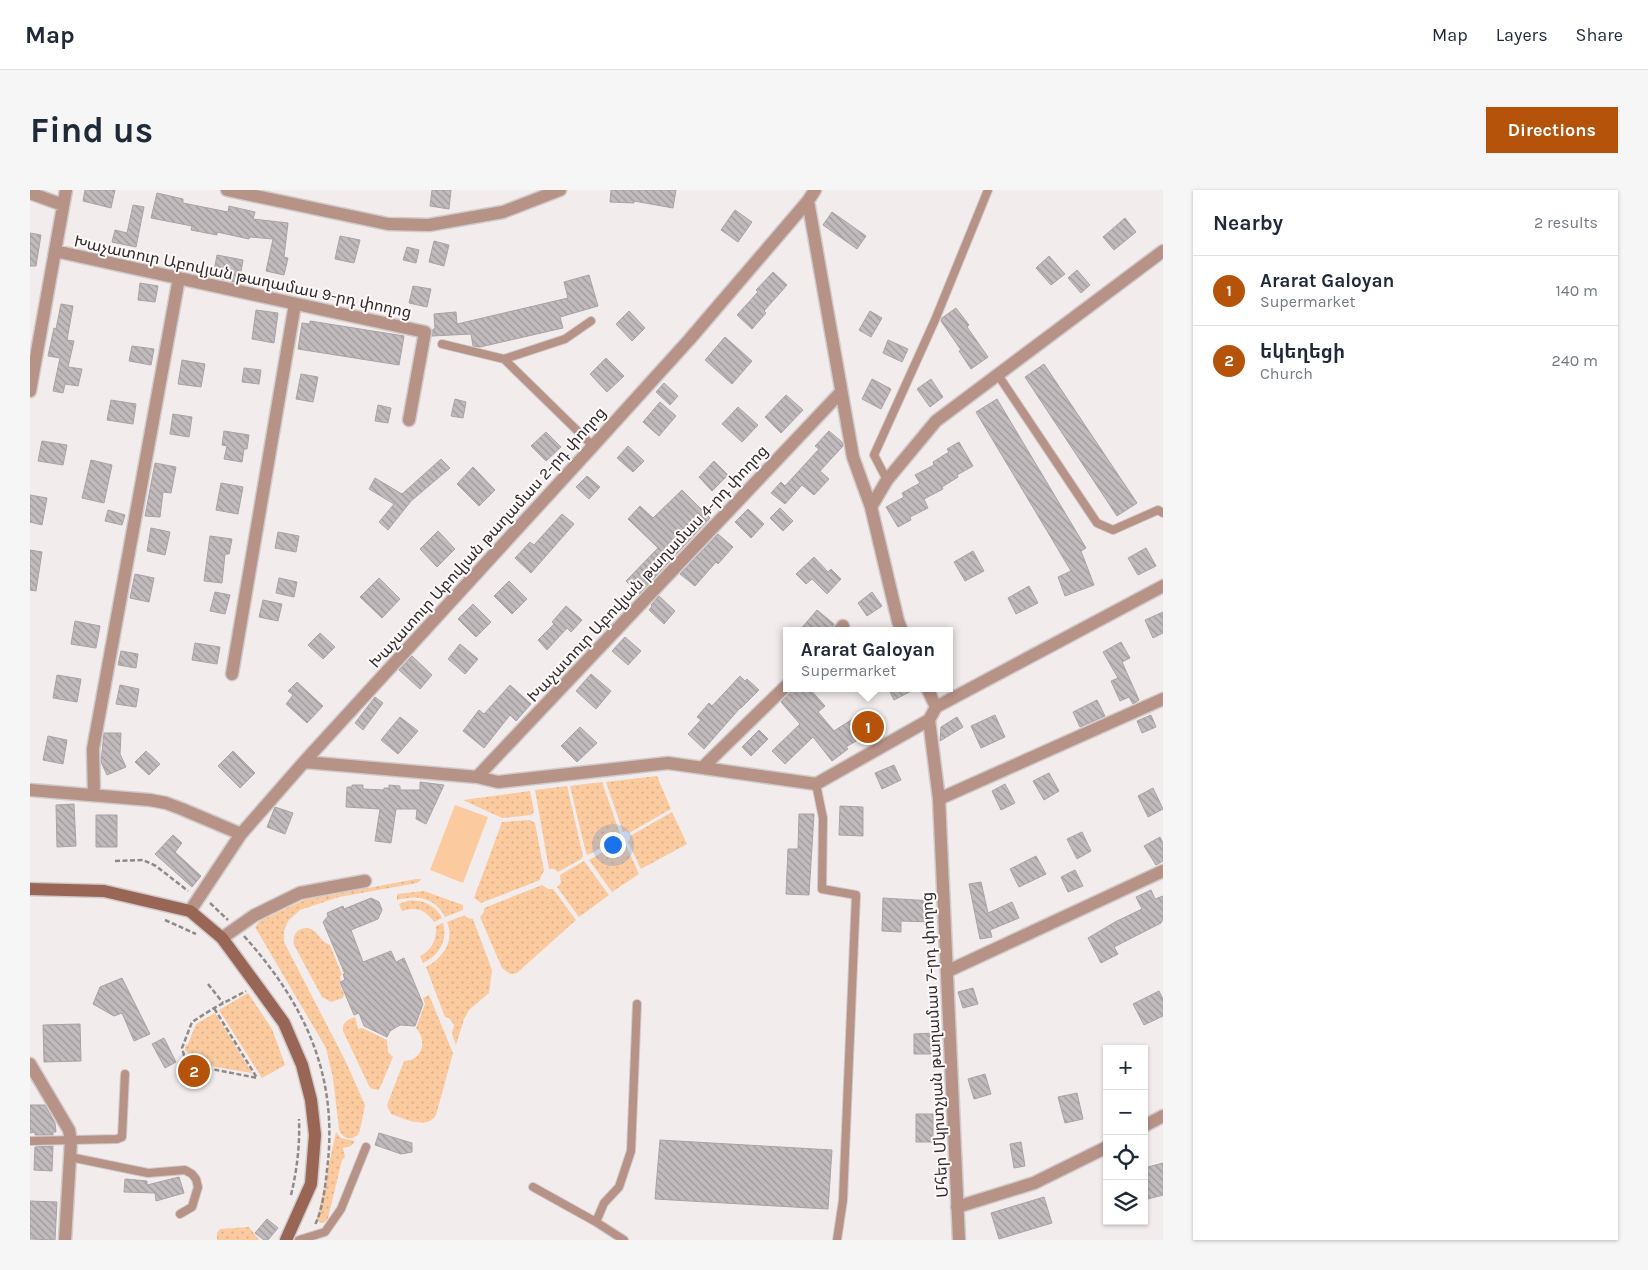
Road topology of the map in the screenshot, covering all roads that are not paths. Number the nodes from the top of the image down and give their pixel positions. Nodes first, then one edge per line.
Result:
1 (66, 190) edge
2 (227, 190) edge
3 (560, 190) edge
4 (815, 190) edge
5 (988, 190) edge
6 (30, 193) edge
7 (808, 201) junction
8 (63, 205) junction
9 (55, 251) junction
10 (1163, 251) edge
11 (179, 278) junction
12 (295, 304) junction
13 (590, 321) dead end
14 (442, 344) dead end
15 (504, 359) junction
16 (998, 374) junction
17 (30, 391) edge
18 (841, 392) junction
19 (408, 420) dead end
20 (593, 446) junction
21 (887, 480) junction
22 (871, 508) junction
23 (1163, 513) edge
24 (1163, 586) edge
25 (900, 627) edge
26 (232, 674) dead end
27 (783, 689) edge
28 (929, 692) edge
29 (1163, 699) edge
30 (936, 707) junction
31 (929, 720) junction
32 (304, 762) junction
33 (703, 767) junction
34 (477, 777) junction
35 (816, 784) junction
36 (30, 790) edge
37 (94, 796) junction
38 (939, 799) junction
39 (241, 834) junction
40 (1163, 871) edge
41 (365, 881) dead end
42 (30, 889) edge
43 (190, 911) junction
44 (222, 938) junction
45 (948, 971) junction
46 (637, 1004) dead end
47 (30, 1064) edge
48 (125, 1074) dead end
49 (1163, 1116) edge
50 (1148, 1124) edge
51 (30, 1141) edge
52 (71, 1141) junction
53 (366, 1147) dead end
54 (1103, 1149) edge
55 (70, 1157) junction
56 (533, 1186) dead end
57 (957, 1207) junction
58 (180, 1214) dead end
59 (596, 1222) junction
60 (65, 1240) edge
61 (286, 1240) edge
62 (298, 1240) edge
63 (624, 1240) edge
64 (838, 1240) edge
65 (959, 1240) edge

1 - 8 street
2 - 3 street
4 - 7 street, Խաչատուր Աբովյան թաղամաս 2-րդ փողոց
5 - 21 lane
6 - 8 street
7 - 18 street
7 - 20 street, Խաչատուր Աբովյան թաղամաս 2-րդ փողոց
8 - 9 street
9 - 11 street, Խաչատուր Աբովյան թաղամաս 9-րդ փողոց
9 - 17 street
10 - 16 street
11 - 12 street, Խաչատուր Աբովյան թաղամաս 9-րդ փողոց
11 - 37 street
12 - 19 street, Խաչատուր Աբովյան թաղամաս 9-րդ փողոց
12 - 26 street
13 - 15 lane
14 - 15 lane
15 - 20 lane
16 - 21 street
16 - 23 lane
18 - 22 street
18 - 34 street, Խաչատուր Աբովյան թաղամաս 4-րդ փողոց
20 - 32 street, Խաչատուր Աբովյան թաղամաս 2-րդ փողոց
21 - 22 street
22 - 25 street
24 - 30 street
27 - 33 street
28 - 30 street
29 - 38 street
30 - 31 street
31 - 35 street
31 - 38 street, Մհեր Մկրտչյան թաղամաս 7-րդ փողոց
32 - 34 street
32 - 39 street, Խաչատուր Աբովյան թաղամաս 2-րդ փողոց
33 - 34 street
33 - 35 street
35 - 64 lane
36 - 37 street
37 - 39 street
38 - 45 street, Մհեր Մկրտչյան թաղամաս 7-րդ փողոց
39 - 43 street, Խաչատուր Աբովյան թաղամաս 2-րդ փողոց
40 - 45 street
41 - 44 street
42 - 43 main road
43 - 44 main road
44 - 61 main road
45 - 57 street, Մհեր Մկրտչյան թաղամաս 7-րդ փողոց
46 - 59 lane
47 - 52 street
48 - 52 lane
49 - 50 street
51 - 52 lane
52 - 55 street
53 - 62 lane
54 - 57 street, Մհեր Մկրտչյան թաղամաս 7-րդ փողոց
55 - 58 lane
55 - 60 street
56 - 59 lane
57 - 65 street
59 - 63 lane

